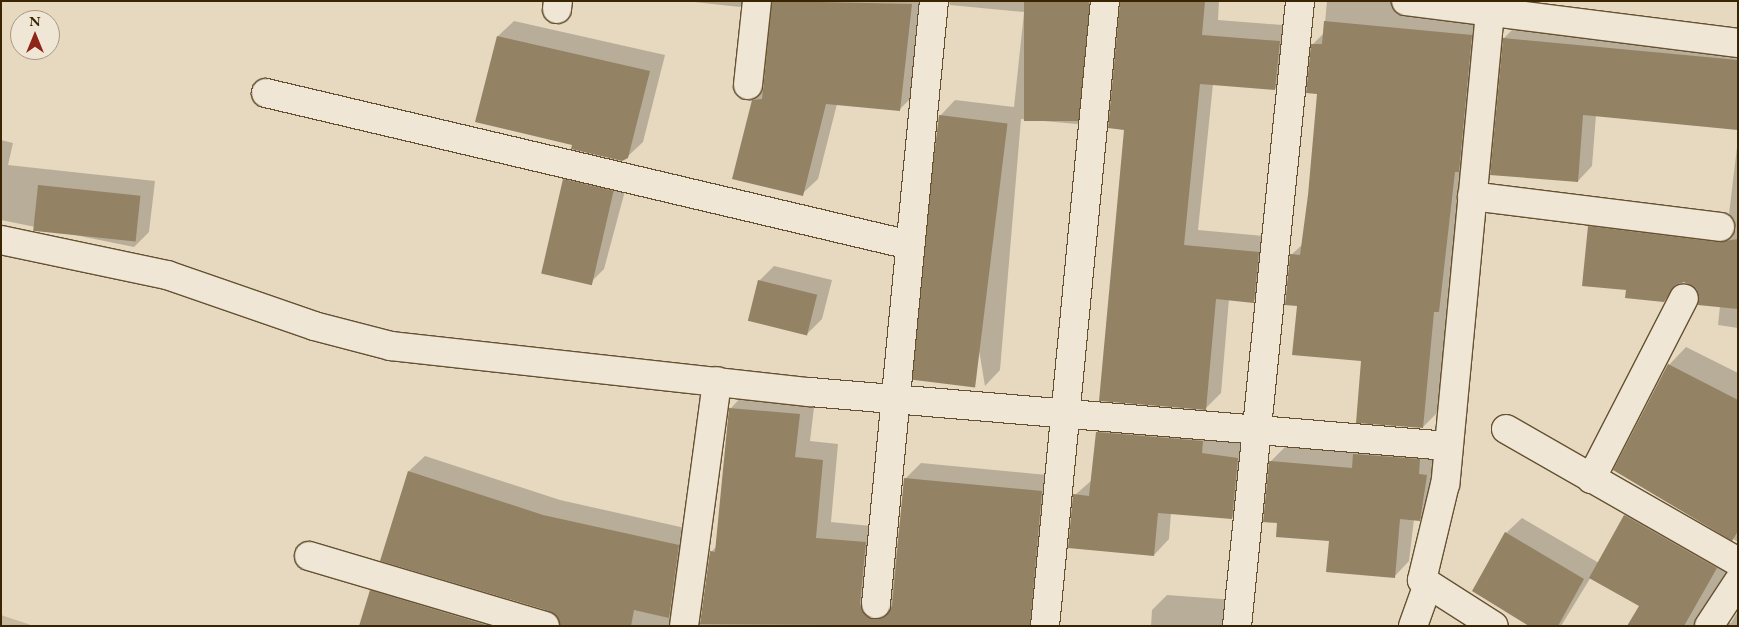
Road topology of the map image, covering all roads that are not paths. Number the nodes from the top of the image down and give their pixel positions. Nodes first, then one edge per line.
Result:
1 (757, 1) edge
2 (934, 1) edge
3 (1104, 1) edge
4 (1300, 1) edge
5 (1406, 1) edge
6 (1490, 12) junction
7 (1738, 43) edge
8 (748, 85) dead end
9 (266, 93) dead end
10 (1472, 196) junction
11 (1720, 228) dead end
12 (1, 240) edge
13 (910, 245) junction
14 (1684, 298) dead end
15 (717, 381) junction
16 (896, 398) junction
17 (1069, 411) junction
18 (1257, 428) junction
19 (1506, 430) dead end
20 (1448, 446) junction
21 (1591, 478) junction
22 (308, 556) dead end
23 (1738, 562) edge
24 (1738, 582) edge
25 (1428, 584) junction
26 (876, 604) dead end
27 (545, 626) edge
28 (684, 626) edge
29 (1045, 626) edge
30 (1237, 626) edge
31 (1414, 626) edge
32 (1494, 626) edge
33 (1709, 626) edge

1 - 8 street
2 - 13 street
3 - 17 street
4 - 18 street
5 - 6 street
6 - 7 street
6 - 10 street
9 - 13 street
10 - 11 street
10 - 20 street
12 - 15 street
13 - 16 street
14 - 21 street
15 - 16 street
15 - 28 street
16 - 17 street
16 - 26 street
17 - 18 street
17 - 29 street
18 - 20 street
18 - 30 street
19 - 21 street
20 - 25 street
21 - 23 street
22 - 27 street
24 - 33 street
25 - 31 street
25 - 32 street

